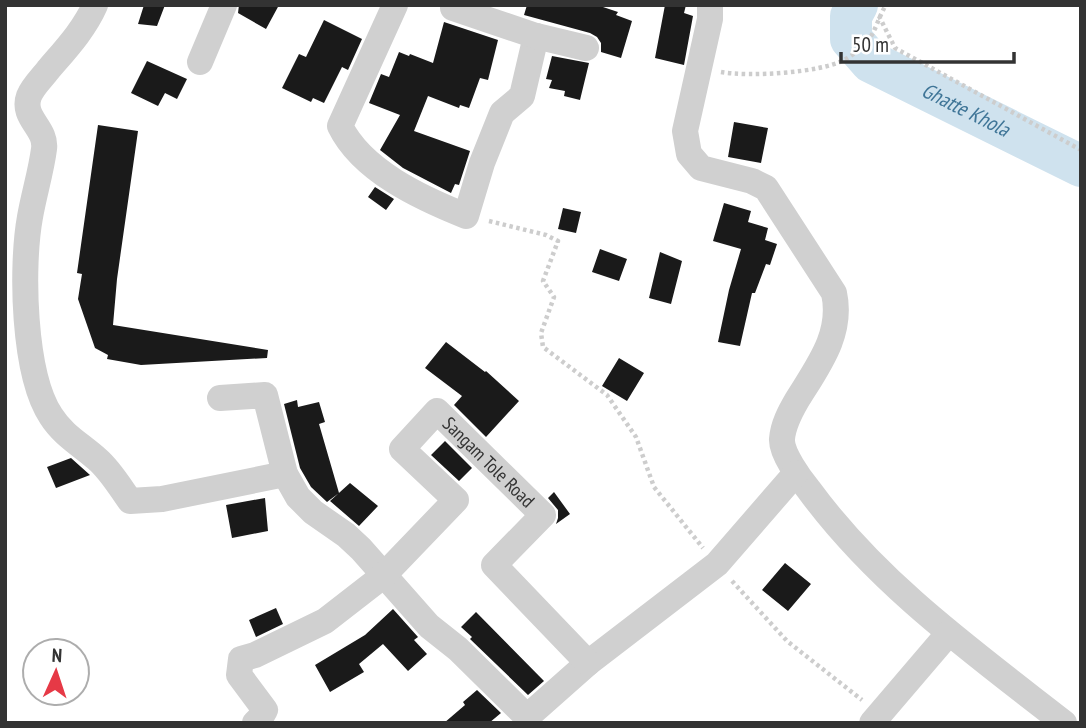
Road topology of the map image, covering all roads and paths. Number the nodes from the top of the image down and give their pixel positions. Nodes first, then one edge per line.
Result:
1 (95, 5) edge
2 (225, 5) edge
3 (394, 5) edge
4 (710, 5) edge
5 (886, 5) edge
6 (453, 8) dead end
7 (878, 16) junction
8 (536, 36) junction
9 (586, 48) dead end
10 (200, 62) dead end
11 (699, 68) junction
12 (1081, 150) edge
13 (466, 216) junction
14 (220, 398) dead end
15 (796, 472) junction
16 (285, 474) junction
17 (716, 564) junction
18 (383, 576) junction
19 (948, 634) junction
20 (587, 663) junction
21 (876, 719) edge
22 (523, 720) edge
23 (255, 723) edge
24 (1064, 723) edge

1 - 16 street
2 - 10 street
3 - 13 street
4 - 11 street
5 - 7 path
6 - 8 street
7 - 11 path
7 - 12 path
8 - 9 street
8 - 13 street
11 - 15 street
13 - 17 path
14 - 16 street
15 - 17 street
15 - 19 street
16 - 18 street
17 - 20 street
17 - 21 path
18 - 20 street, Sangam Tole Road
18 - 22 street
18 - 23 street
19 - 21 street
19 - 24 street
20 - 22 street

